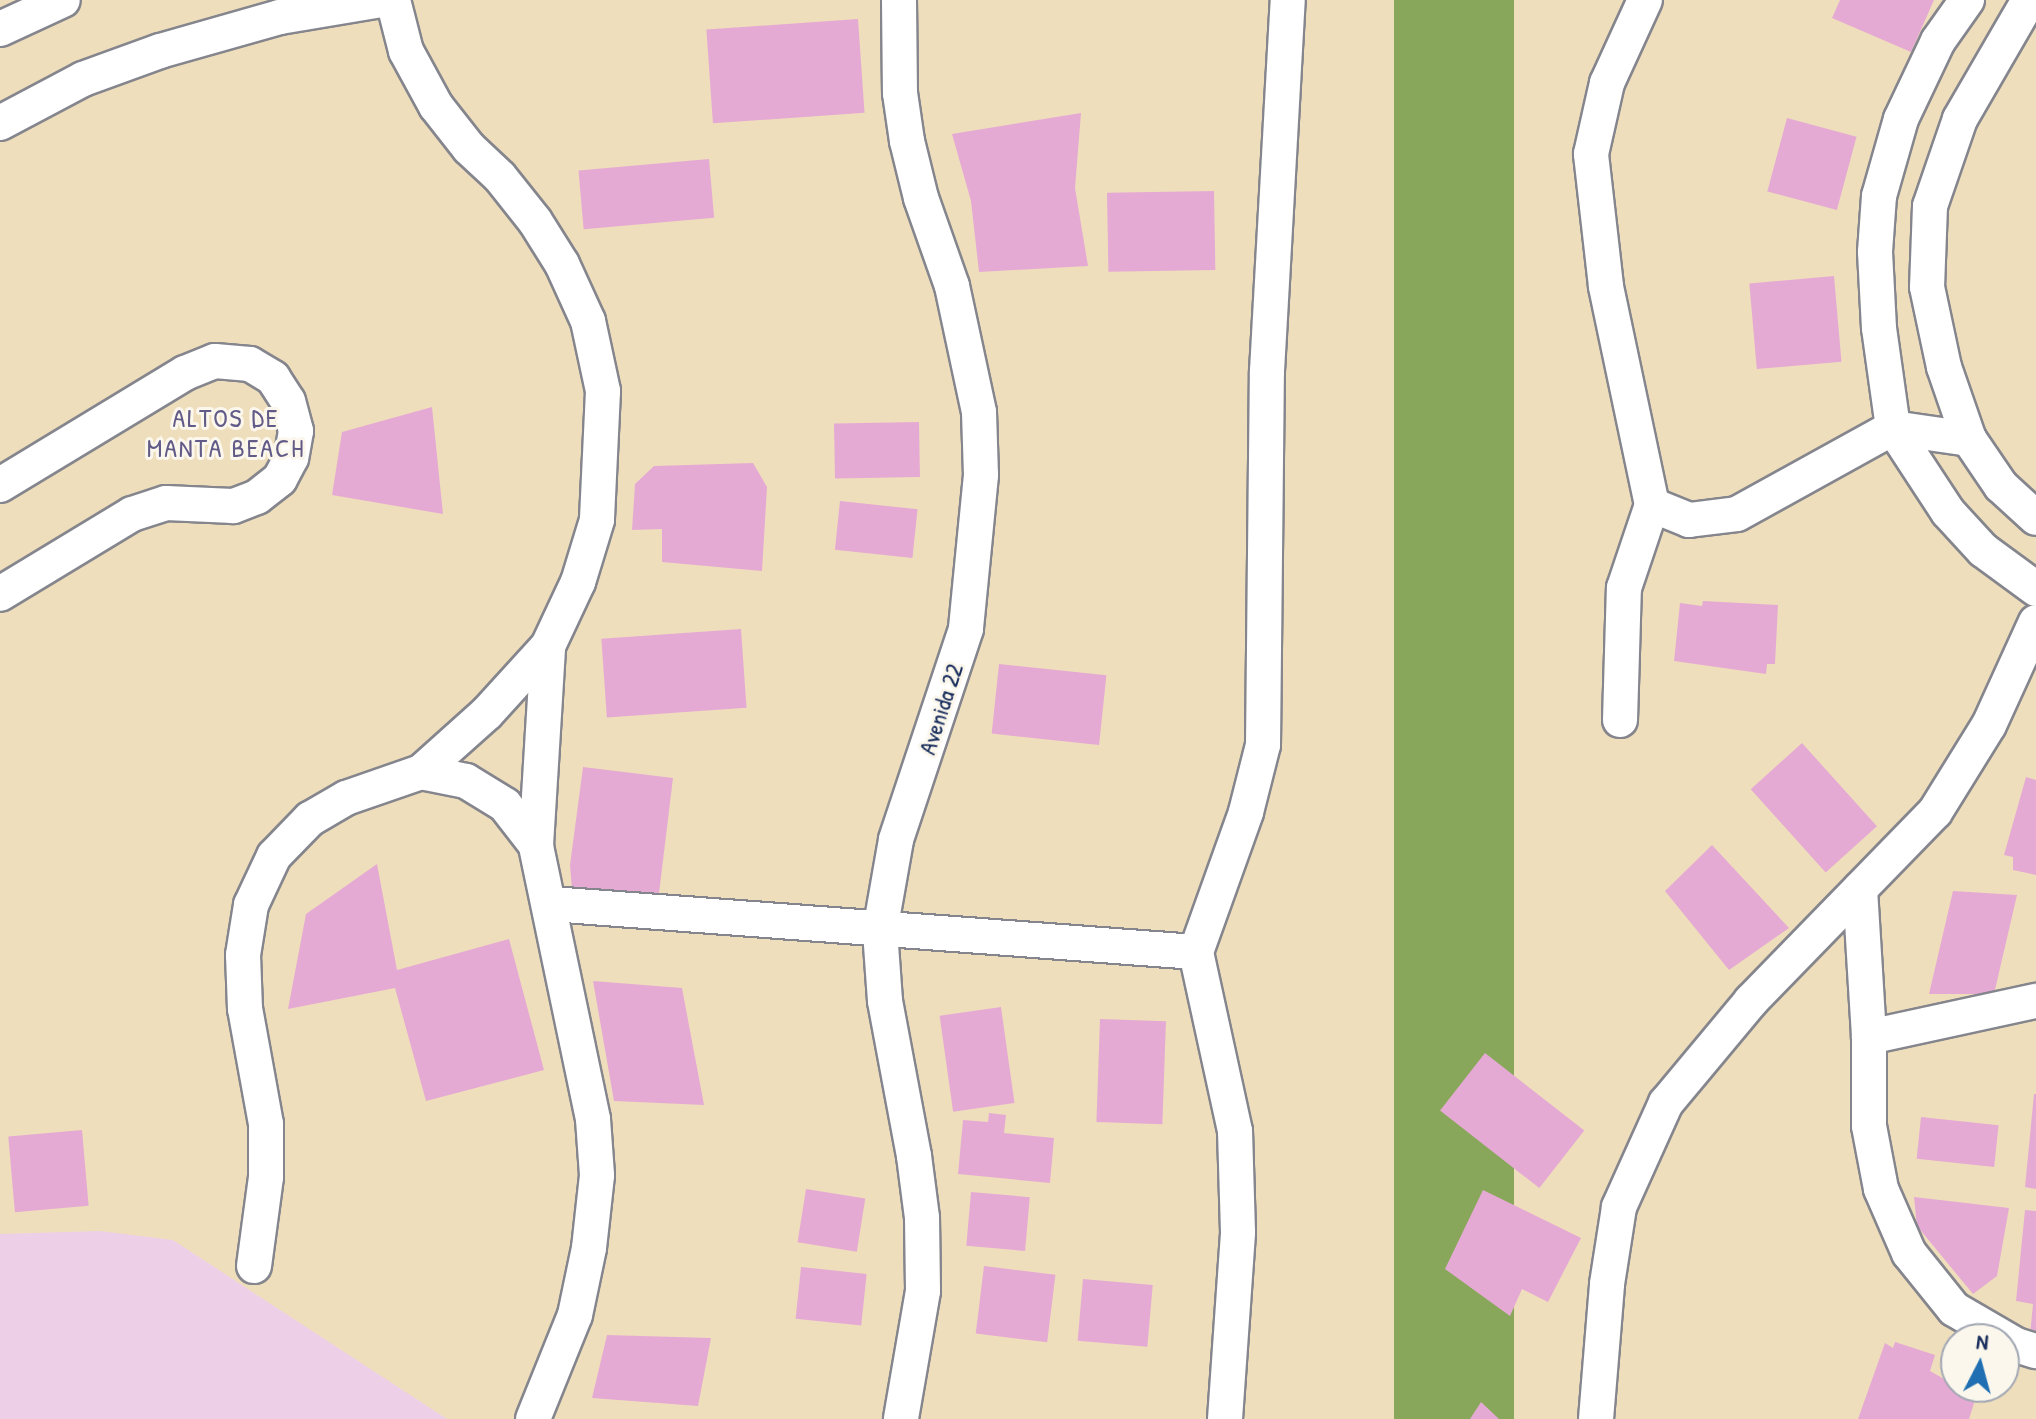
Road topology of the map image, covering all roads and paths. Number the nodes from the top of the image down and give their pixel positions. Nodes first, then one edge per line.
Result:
1 (63, 0) edge
2 (382, 0) edge
3 (393, 0) edge
4 (899, 0) edge
5 (1645, 0) edge
6 (1967, 0) edge
7 (2029, 0) edge
8 (1282, 9) edge
9 (0, 29) edge
10 (0, 123) edge
11 (1893, 428) junction
12 (1969, 439) junction
13 (0, 485) edge
14 (1652, 505) junction
15 (2036, 518) edge
16 (2036, 589) edge
17 (0, 594) edge
18 (2036, 622) edge
19 (548, 646) junction
20 (1620, 720) dead end
21 (421, 772) junction
22 (536, 845) junction
23 (1860, 889) junction
24 (551, 904) junction
25 (880, 931) junction
26 (1196, 952) junction
27 (2036, 1001) edge
28 (1869, 1037) junction
29 (254, 1266) dead end
30 (2036, 1351) edge
31 (533, 1419) edge
32 (901, 1419) edge
33 (1225, 1419) edge
34 (1596, 1419) edge

1 - 9 street
2 - 10 street
3 - 19 street
4 - 25 street, Avenida 22
5 - 14 street
6 - 11 street
7 - 12 street
8 - 26 street
11 - 12 street
11 - 14 street
11 - 16 street
12 - 15 street
13 - 17 street
14 - 20 street
18 - 23 street
19 - 21 street
19 - 22 street
21 - 22 street
21 - 29 street
22 - 24 street
23 - 28 street
23 - 34 street
24 - 25 street
24 - 31 street
25 - 26 street
25 - 32 street, Avenida 22
26 - 33 street
27 - 28 street
28 - 30 street

